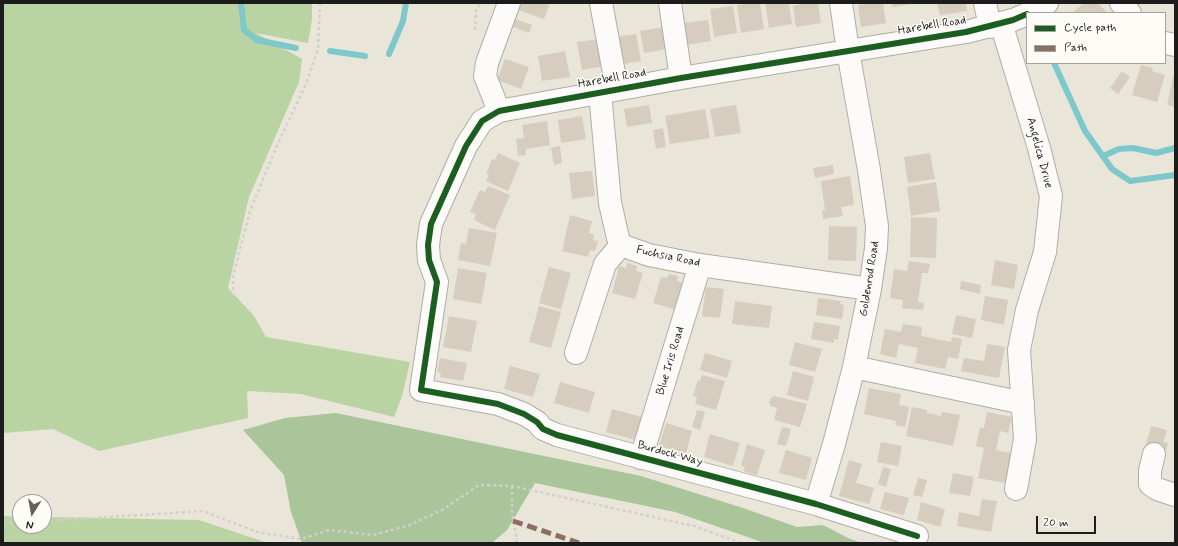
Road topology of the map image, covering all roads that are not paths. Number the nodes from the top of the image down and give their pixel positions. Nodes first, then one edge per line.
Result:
1 (509, 3) edge
2 (601, 3) edge
3 (670, 3) edge
4 (841, 3) edge
5 (985, 3) edge
6 (1047, 3) edge
7 (1121, 3) edge
8 (1030, 12) edge
9 (1129, 12) edge
10 (1026, 14) edge
11 (996, 25) junction
12 (848, 51) junction
13 (681, 78) junction
14 (608, 91) junction
15 (499, 111) junction
16 (621, 244) junction
17 (700, 265) junction
18 (870, 289) junction
19 (576, 353) dead end
20 (854, 367) junction
21 (421, 390) joint
22 (1024, 403) junction
23 (1154, 454) dead end
24 (641, 458) junction
25 (1016, 489) dead end
26 (1175, 495) edge
27 (816, 504) junction
28 (916, 536) dead end

1 - 15 street
2 - 14 street, Fuchsia Road
3 - 13 street
4 - 12 street, Goldenrod Road
5 - 11 street, Angelica Drive
6 - 8 street, Harebell Road
7 - 9 street
10 - 11 street, Harebell Road
11 - 12 street, Harebell Road
11 - 22 street, Angelica Drive
12 - 13 street, Harebell Road
12 - 18 street, Goldenrod Road
13 - 14 street, Harebell Road
14 - 15 street, Harebell Road
14 - 16 street, Fuchsia Road
15 - 21 street, Harebell Road
16 - 17 street, Fuchsia Road
16 - 19 street
17 - 18 street, Fuchsia Road
17 - 24 street, Blue Iris Road
18 - 20 street, Goldenrod Road
20 - 22 street
20 - 27 street, Goldenrod Road
21 - 24 street, Burdock Way
22 - 25 street, Angelica Drive
23 - 26 street
24 - 27 street, Burdock Way
27 - 28 street, Burdock Way

